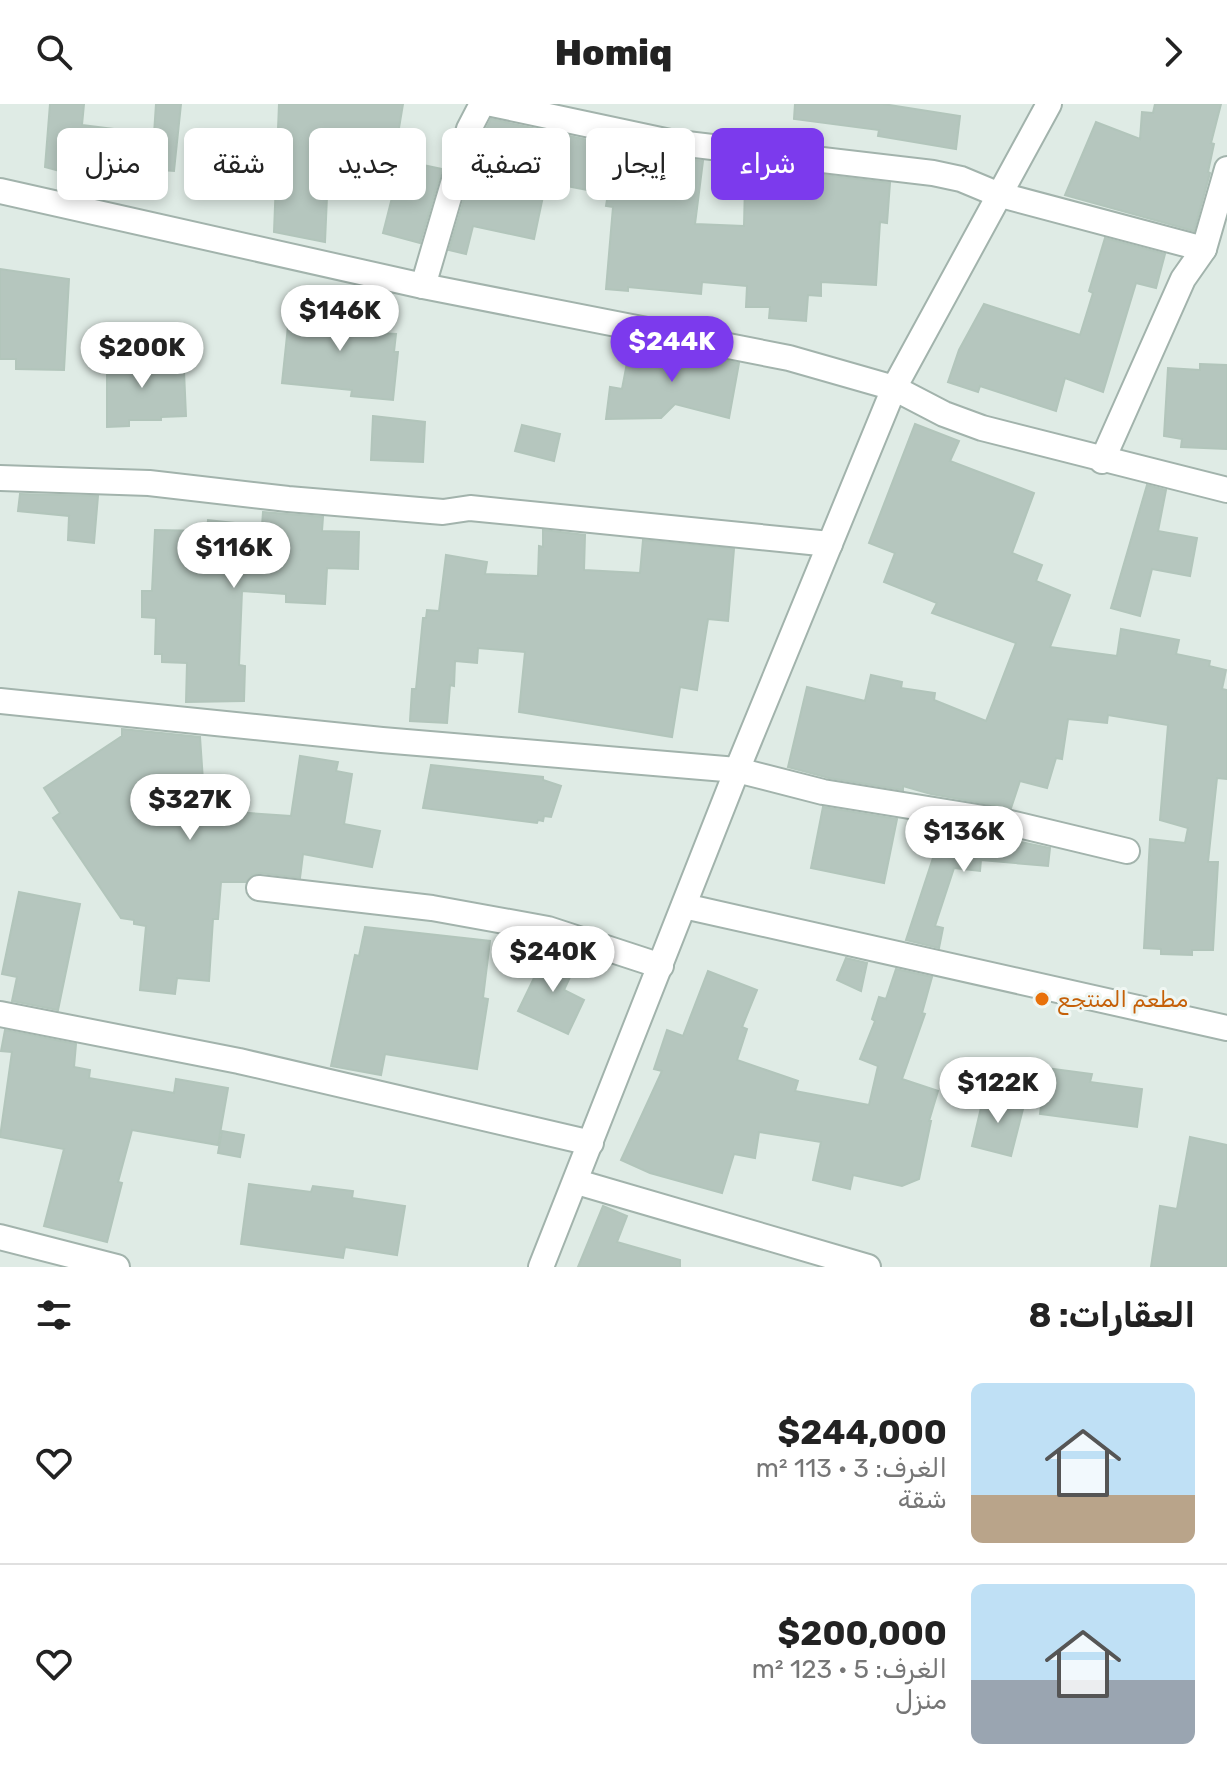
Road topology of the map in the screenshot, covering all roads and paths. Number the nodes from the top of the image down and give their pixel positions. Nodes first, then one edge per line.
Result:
1 (482, 104) edge
2 (492, 104) edge
3 (1049, 104) edge
4 (1227, 169) edge
5 (0, 191) edge
6 (997, 194) junction
7 (1204, 249) junction
8 (423, 286) junction
9 (894, 388) junction
10 (1102, 461) junction
11 (0, 478) edge
12 (1227, 490) edge
13 (830, 544) junction
14 (0, 701) edge
15 (737, 770) junction
16 (1127, 851) dead end
17 (259, 888) dead end
18 (684, 906) junction
19 (661, 966) junction
20 (0, 1014) edge
21 (1227, 1028) edge
22 (591, 1143) junction
23 (577, 1182) junction
24 (0, 1237) edge
25 (117, 1267) edge
26 (541, 1267) edge
27 (868, 1267) edge

1 - 8 street
2 - 6 street
3 - 6 street
4 - 7 street
5 - 8 street
6 - 7 street
6 - 9 street
7 - 10 street
8 - 9 street
9 - 10 street
9 - 13 street
10 - 12 street
11 - 13 street
13 - 15 street
14 - 15 street
15 - 16 street
15 - 18 street
17 - 19 street
18 - 19 street
18 - 21 street
19 - 22 street
20 - 22 street
22 - 23 street
23 - 26 street
23 - 27 street
24 - 25 street

